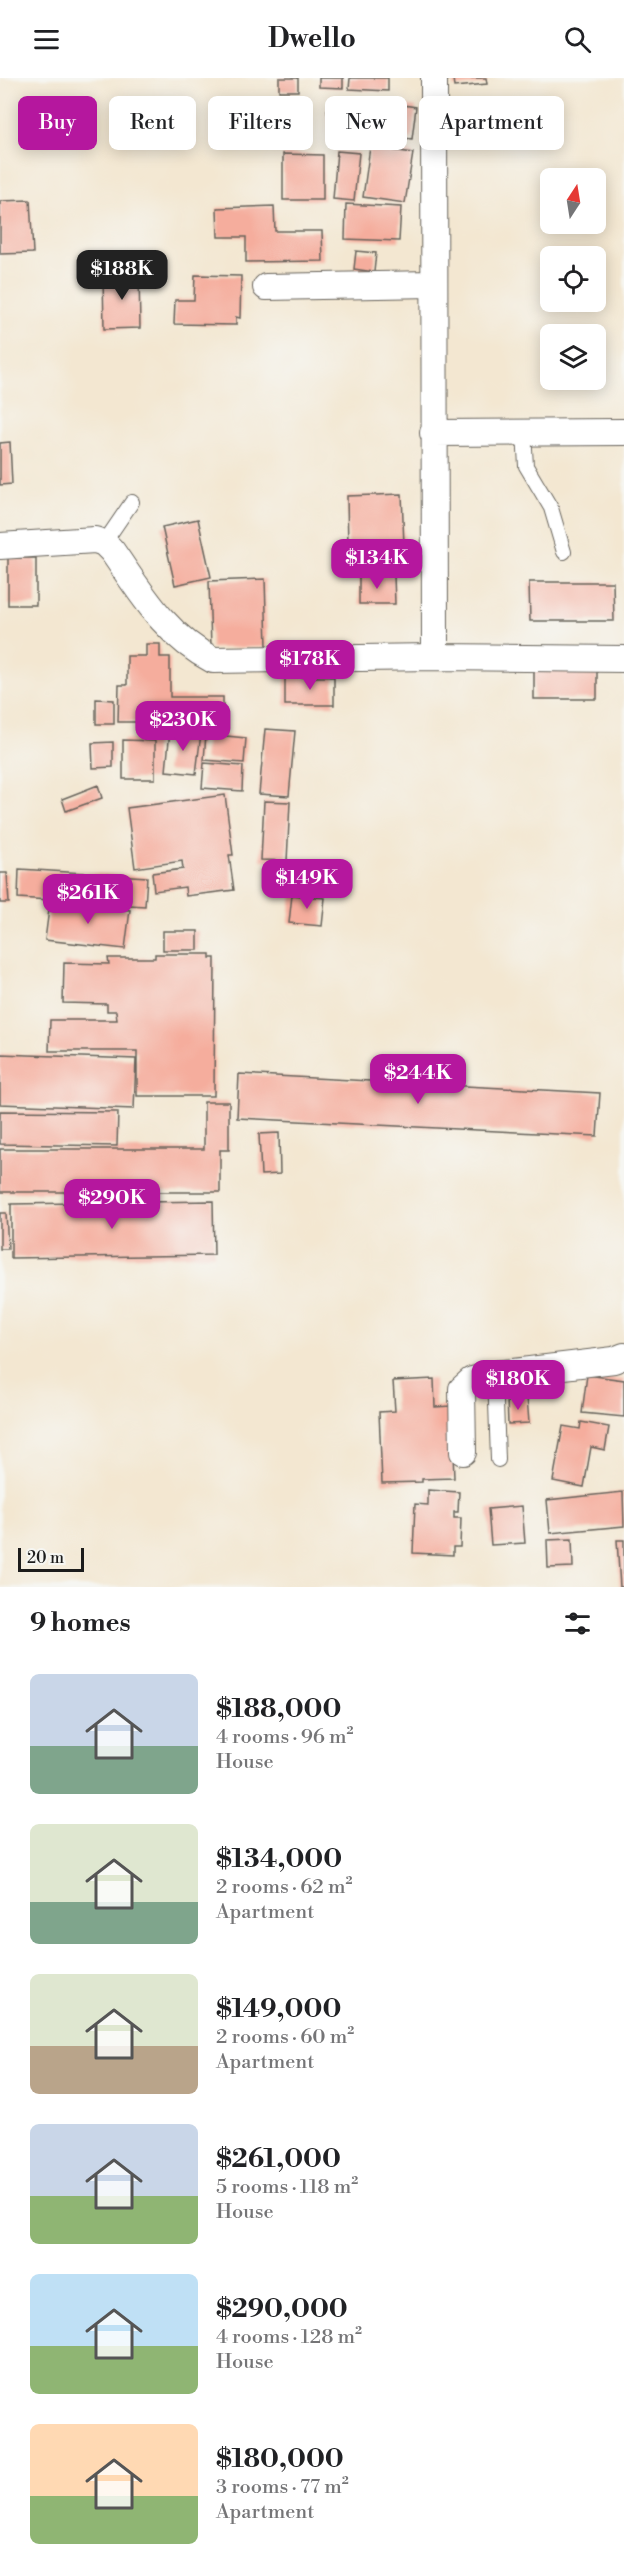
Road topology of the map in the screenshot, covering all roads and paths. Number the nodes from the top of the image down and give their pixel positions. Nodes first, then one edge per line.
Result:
1 (434, 78) edge
2 (433, 284) junction
3 (266, 287) dead end
4 (524, 432) junction
5 (624, 432) edge
6 (433, 433) junction
7 (132, 502) dead end
8 (104, 543) junction
9 (0, 546) edge
10 (564, 552) dead end
11 (435, 657) junction
12 (624, 659) edge
13 (624, 1356) edge
14 (495, 1374) junction
15 (463, 1452) dead end
16 (498, 1460) dead end

1 - 2 street
2 - 3 street
2 - 6 street
4 - 5 street
4 - 6 street
4 - 10 lane
6 - 11 street
7 - 8 lane
8 - 9 street
8 - 11 street
11 - 12 street
13 - 14 street
14 - 15 street
14 - 16 lane

